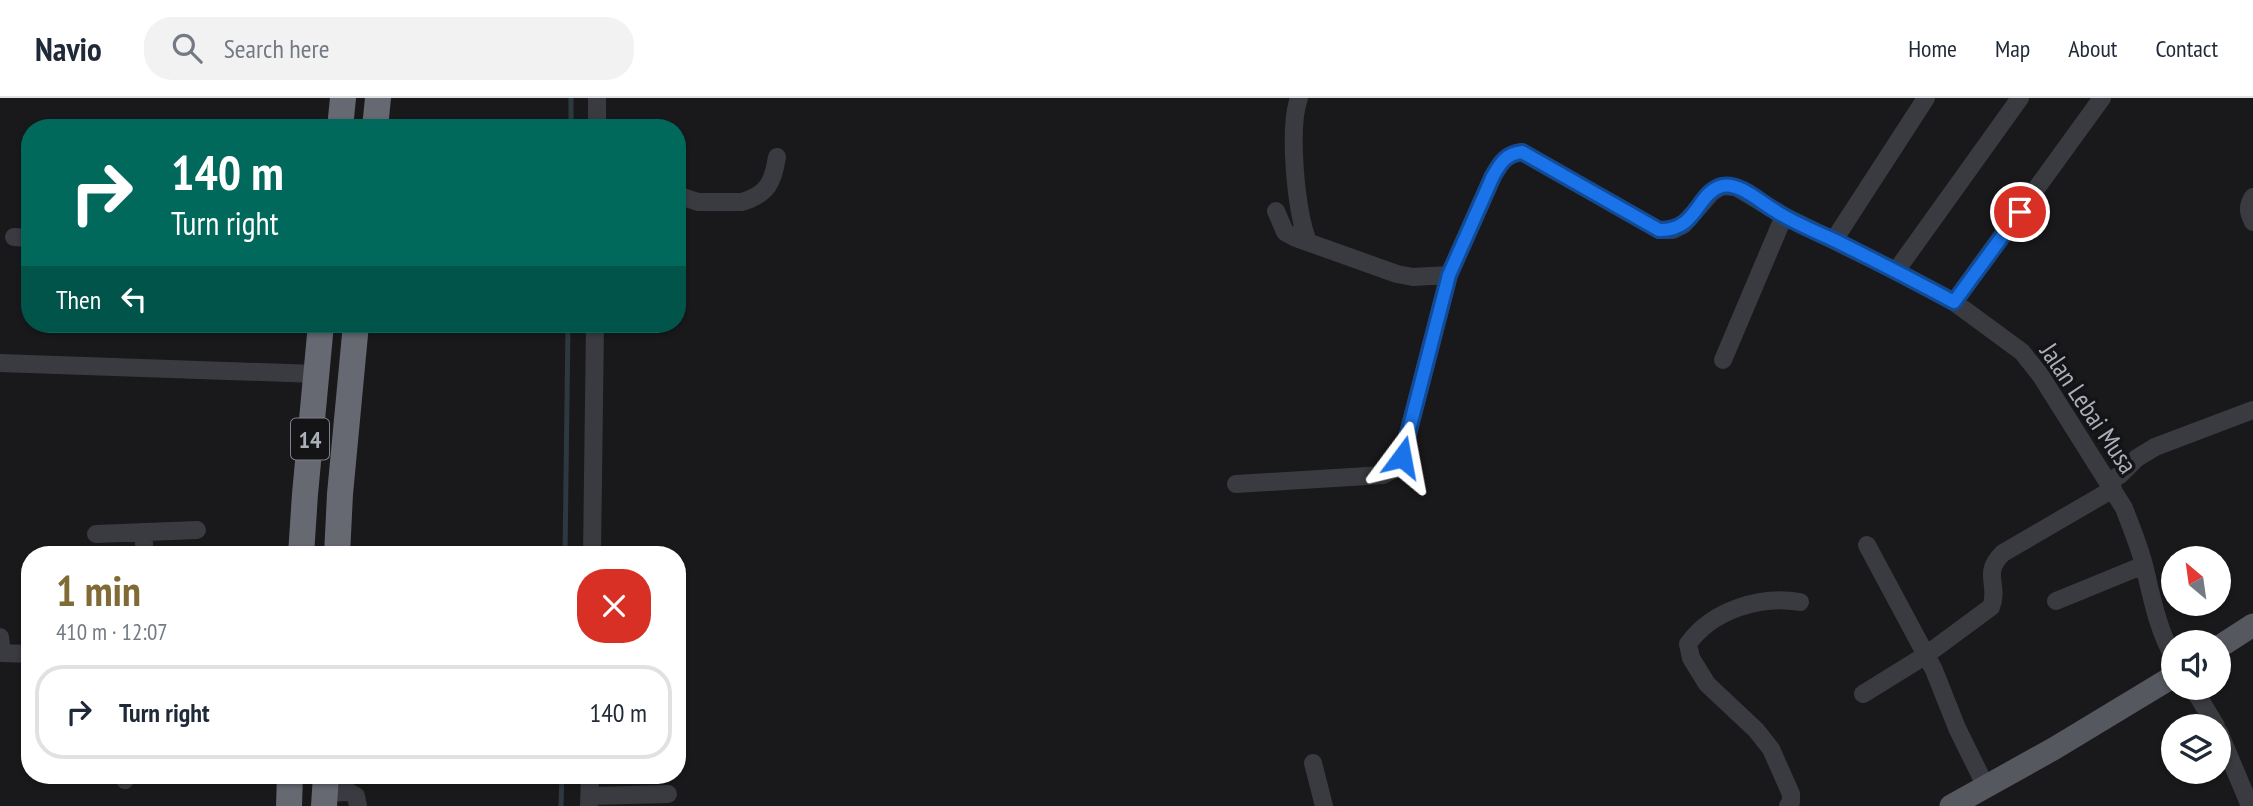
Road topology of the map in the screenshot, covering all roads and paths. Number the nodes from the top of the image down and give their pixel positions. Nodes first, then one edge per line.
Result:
1 (343, 98) edge
2 (378, 98) edge
3 (597, 98) edge
4 (1299, 98) edge
5 (1926, 98) edge
6 (2020, 98) edge
7 (2102, 98) edge
8 (341, 119) edge
9 (376, 119) edge
10 (597, 119) edge
11 (777, 157) dead end
12 (2253, 197) edge
13 (686, 198) edge
14 (1276, 211) dead end
15 (1784, 216) junction
16 (2253, 222) edge
17 (1834, 240) junction
18 (1308, 242) junction
19 (1896, 271) junction
20 (1449, 275) junction
21 (1954, 302) junction
22 (320, 333) edge
23 (355, 333) edge
24 (595, 333) edge
25 (1723, 360) dead end
26 (0, 363) edge
27 (316, 374) junction
28 (2253, 410) edge
29 (1236, 484) dead end
30 (2110, 486) junction
31 (197, 530) dead end
32 (144, 532) junction
33 (96, 534) dead end
34 (1867, 545) dead end
35 (145, 546) edge
36 (302, 546) edge
37 (337, 546) edge
38 (592, 546) edge
39 (2144, 565) junction
40 (2056, 601) dead end
41 (1800, 602) dead end
42 (2253, 625) edge
43 (2161, 632) edge
44 (2231, 639) edge
45 (1, 651) edge
46 (21, 653) edge
47 (1926, 656) junction
48 (2161, 684) edge
49 (1863, 694) dead end
50 (2231, 759) edge
51 (1313, 763) dead end
52 (290, 784) edge
53 (1986, 787) junction
54 (325, 791) edge
55 (668, 794) dead end
56 (589, 801) edge
57 (2251, 804) edge
58 (289, 806) edge
59 (358, 806) edge
60 (1324, 806) edge
61 (1788, 806) edge
62 (1951, 806) edge

1 - 8 highway
2 - 9 highway
3 - 10 street
4 - 18 street
5 - 17 street
6 - 19 street
7 - 21 street
11 - 13 street
12 - 16 street
14 - 18 street
15 - 17 street, Jalan Lebai Musa
15 - 20 street, Jalan Lebai Musa
15 - 25 street
17 - 19 street, Jalan Lebai Musa
18 - 20 street
19 - 21 street, Jalan Lebai Musa
20 - 29 street
21 - 30 street, Jalan Lebai Musa
22 - 27 highway, 14
23 - 37 highway, 14
24 - 38 street
26 - 27 street
27 - 36 highway, 14
28 - 30 street
30 - 39 street, Jalan Lebai Musa
30 - 47 street
31 - 32 street
32 - 33 street
32 - 35 street
34 - 47 street
39 - 40 street
39 - 43 street, Jalan Lebai Musa
41 - 61 street
42 - 44 main road
45 - 46 street
47 - 49 street
47 - 53 street
48 - 53 main road
50 - 57 street
51 - 60 street
52 - 58 highway
53 - 62 main road
54 - 59 street
55 - 56 street

